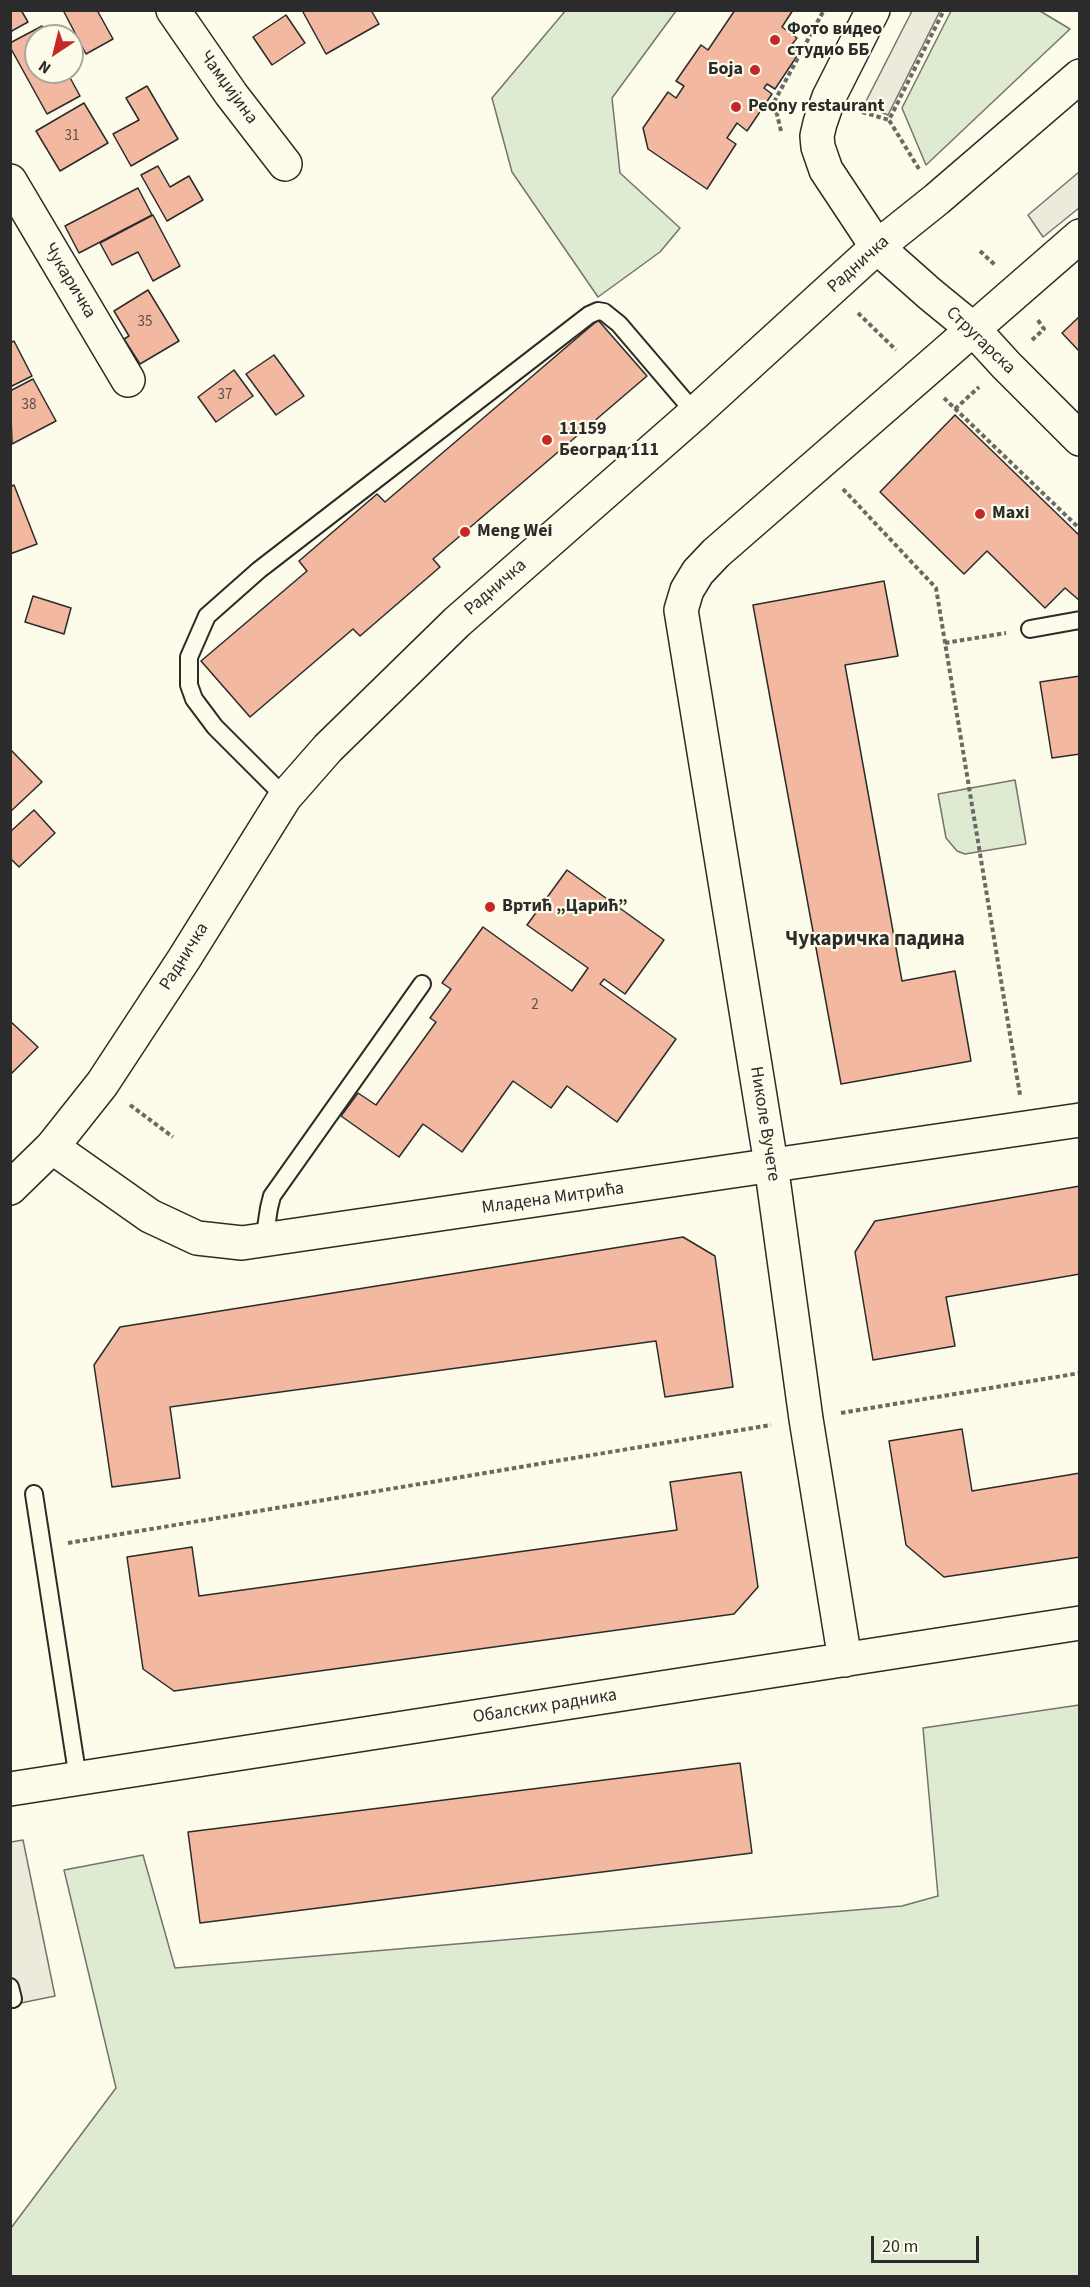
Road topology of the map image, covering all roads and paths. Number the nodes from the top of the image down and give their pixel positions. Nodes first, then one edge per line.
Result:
1 (173, 10) edge
2 (873, 10) edge
3 (944, 10) edge
4 (1080, 76) edge
5 (854, 116) dead end
6 (889, 120) junction
7 (285, 164) dead end
8 (924, 178) dead end
9 (10, 181) edge
10 (1080, 236) edge
11 (877, 247) junction
12 (858, 313) dead end
13 (974, 330) junction
14 (903, 357) dead end
15 (128, 380) dead end
16 (984, 383) dead end
17 (939, 393) dead end
18 (955, 409) junction
19 (695, 413) junction
20 (1080, 439) edge
21 (820, 464) junction
22 (1080, 529) edge
23 (1080, 620) edge
24 (1030, 629) joint
25 (945, 643) junction
26 (285, 797) junction
27 (422, 984) dead end
28 (1080, 1120) edge
29 (1025, 1128) junction
30 (52, 1147) junction
31 (771, 1164) junction
32 (10, 1188) edge
33 (264, 1241) junction
34 (1080, 1373) edge
35 (806, 1419) junction
36 (34, 1494) dead end
37 (42, 1548) junction
38 (1080, 1623) edge
39 (845, 1660) junction
40 (78, 1779) junction
41 (10, 1789) edge

1 - 7 street, Чамџијина
2 - 11 street, Стругарска
3 - 6 path
4 - 11 street, Радничка
5 - 6 path
6 - 8 path
9 - 15 street, Чукаричка
10 - 13 street
11 - 13 street, Стругарска
11 - 19 street, Радничка
12 - 14 path
13 - 20 street, Стругарска
13 - 21 street
16 - 18 path
17 - 18 path
18 - 22 path
19 - 26 street, Радничка
19 - 26 lane
21 - 25 path
21 - 31 street, Николе Вучете
23 - 24 lane
24 - 25 path
25 - 29 path
26 - 30 street, Радничка
27 - 33 lane
28 - 29 street, Младена Митрића
29 - 31 street, Младена Митрића
30 - 32 street, Радничка
30 - 33 street, Младена Митрића
31 - 33 street, Младена Митрића
31 - 35 street, Николе Вучете
34 - 35 path
35 - 37 path
35 - 39 street, Николе Вучете
36 - 37 lane
37 - 40 lane
38 - 39 street, Обалских радника
39 - 40 street, Обалских радника
40 - 41 street, Обалских радника

